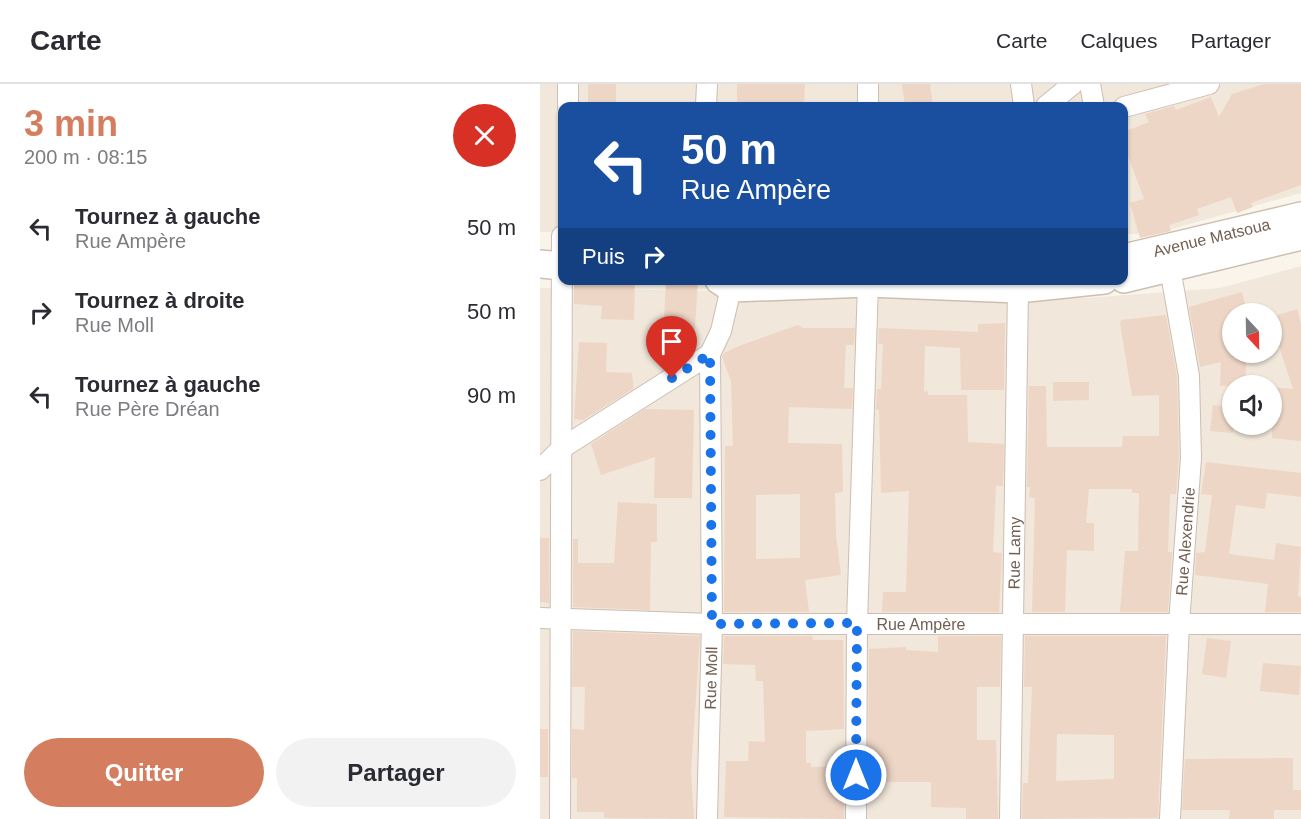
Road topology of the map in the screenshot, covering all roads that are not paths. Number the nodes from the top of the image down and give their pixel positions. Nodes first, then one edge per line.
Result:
1 (568, 84) edge
2 (707, 84) edge
3 (868, 84) edge
4 (1021, 84) edge
5 (1072, 84) edge
6 (1090, 84) edge
7 (1209, 84) edge
8 (568, 102) edge
9 (706, 102) edge
10 (868, 102) edge
11 (1023, 102) edge
12 (1051, 102) edge
13 (1093, 102) edge
14 (1128, 106) edge
15 (1301, 216) edge
16 (1301, 236) edge
17 (555, 265) edge
18 (1170, 268) junction
19 (1128, 270) edge
20 (1128, 272) edge
21 (725, 285) edge
22 (868, 285) edge
23 (918, 285) edge
24 (1044, 285) edge
25 (1018, 289) junction
26 (710, 354) junction
27 (562, 448) junction
28 (540, 470) edge
29 (540, 618) edge
30 (561, 620) junction
31 (857, 623) junction
32 (712, 624) junction
33 (1179, 624) junction
34 (1301, 624) edge
35 (1012, 625) junction
36 (560, 819) edge
37 (707, 819) edge
38 (856, 819) edge
39 (1010, 819) edge
40 (1170, 819) edge

1 - 8 street
2 - 9 street
3 - 10 street
4 - 11 street
5 - 12 street
6 - 13 street
7 - 14 street
15 - 19 street, Avenue Matsoua
16 - 18 street, Avenue Matsoua
17 - 27 street
18 - 20 street, Avenue Matsoua
18 - 33 street, Rue Alexendrie
21 - 26 street, Rue Moll
22 - 31 street
23 - 25 street, Avenue Matsoua
24 - 25 street, Avenue Matsoua
25 - 35 street, Rue Lamy
26 - 27 street
26 - 32 street, Rue Moll
27 - 28 street
27 - 30 street
29 - 30 street, Rue Ampère
30 - 32 street, Rue Ampère
30 - 36 street
31 - 32 street, Rue Ampère
31 - 35 street, Rue Ampère
31 - 38 street
32 - 37 street, Rue Moll
33 - 34 street, Rue Ampère
33 - 35 street, Rue Ampère
33 - 40 street, Rue Alexendrie
35 - 39 street, Rue Lamy

